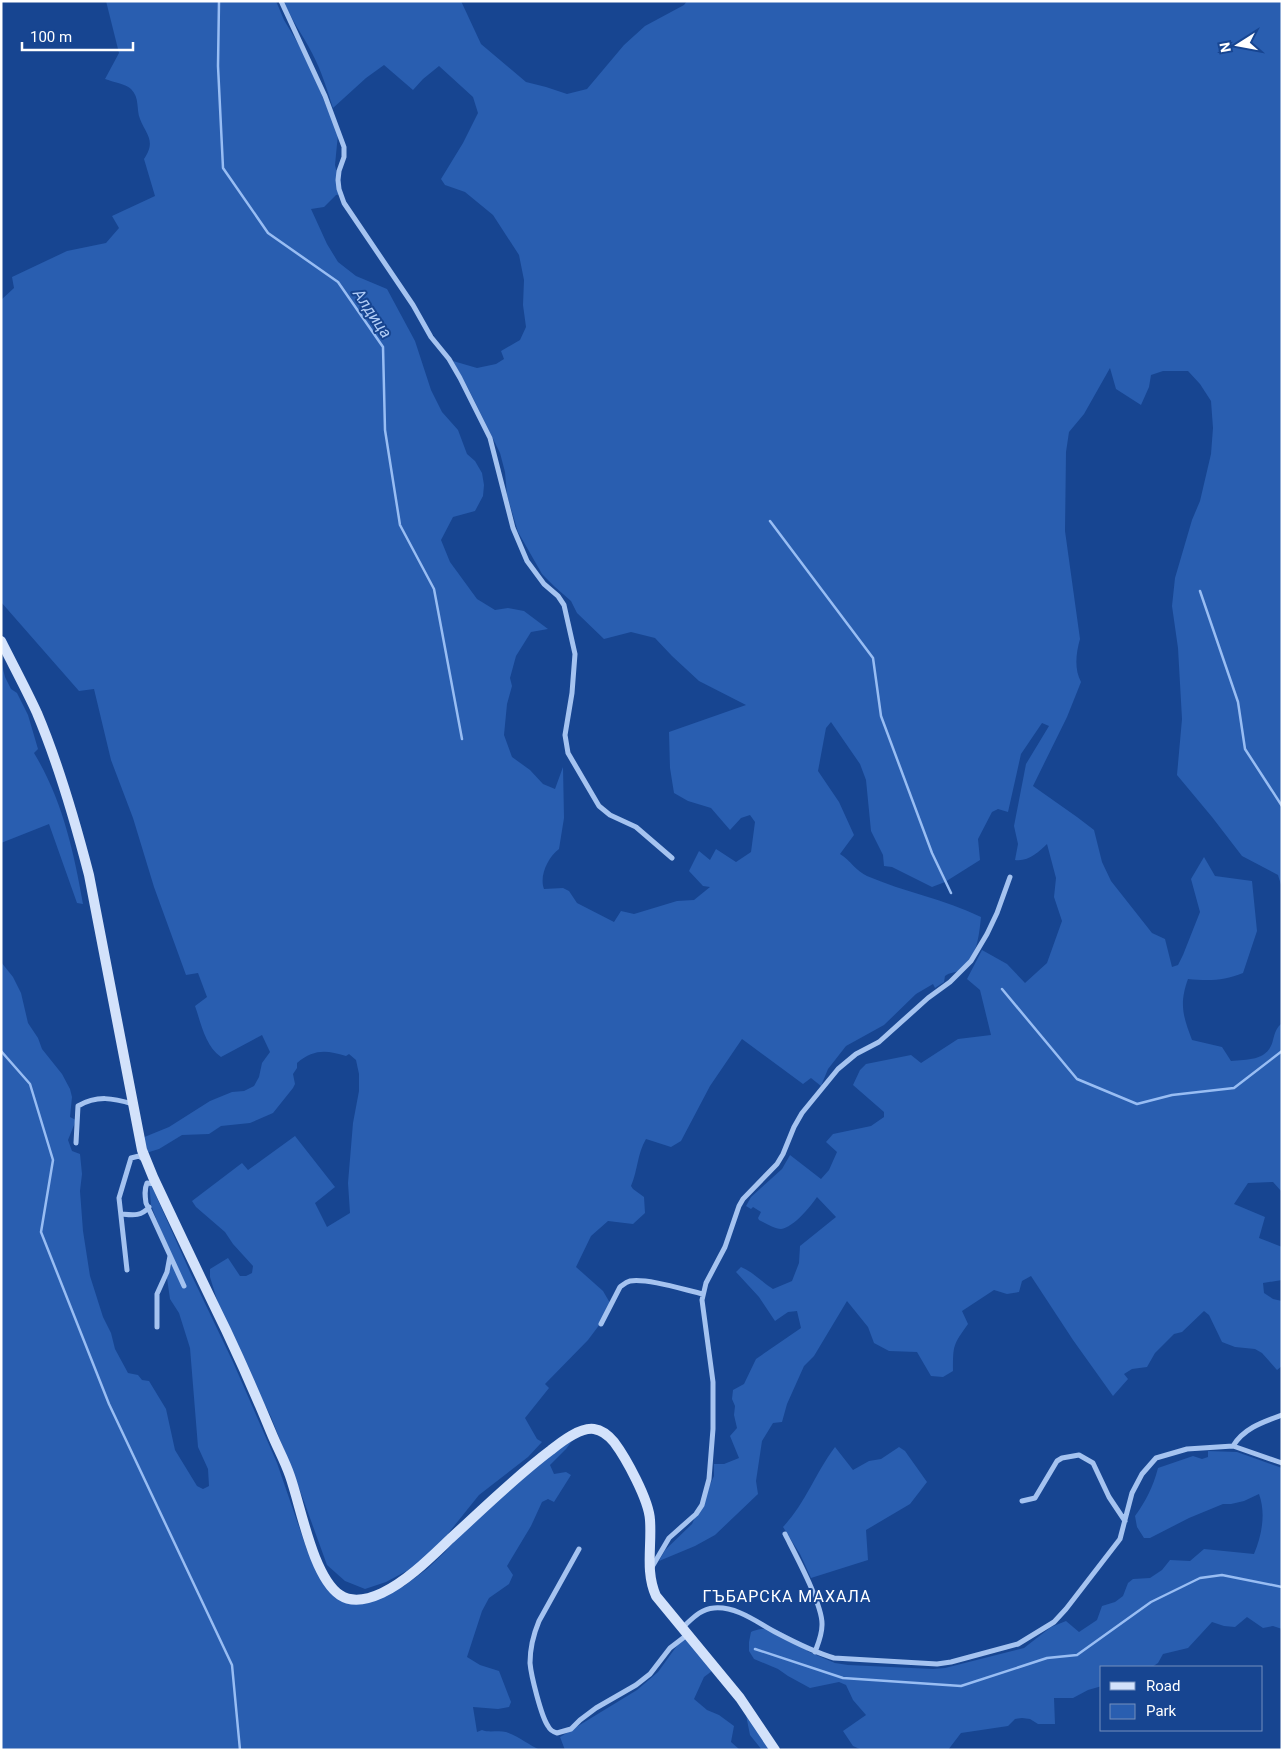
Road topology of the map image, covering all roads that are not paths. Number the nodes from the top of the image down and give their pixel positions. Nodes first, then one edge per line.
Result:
1 (282, 1) edge
2 (1, 641) edge
3 (672, 858) dead end
4 (1010, 877) dead end
5 (134, 1104) junction
6 (76, 1143) dead end
7 (148, 1163) junction
8 (157, 1184) junction
9 (148, 1207) junction
10 (121, 1214) junction
11 (170, 1256) junction
12 (127, 1270) dead end
13 (184, 1286) dead end
14 (703, 1294) junction
15 (601, 1324) dead end
16 (157, 1327) dead end
17 (1282, 1415) edge
18 (1233, 1446) junction
19 (1282, 1463) edge
20 (1022, 1501) dead end
21 (1125, 1521) junction
22 (785, 1534) dead end
23 (579, 1549) dead end
24 (649, 1572) junction
25 (684, 1632) junction
26 (815, 1652) junction
27 (775, 1750) edge

1 - 3 street
2 - 5 street
4 - 14 street
5 - 6 street
5 - 7 street
7 - 8 street
7 - 10 street
8 - 9 street
8 - 24 street
9 - 10 street
9 - 11 street
10 - 12 street
11 - 13 street
11 - 16 street
14 - 15 street
14 - 24 street
17 - 18 street
18 - 19 street
18 - 21 street
20 - 21 street
21 - 26 street
22 - 26 street
23 - 25 street
24 - 25 street
25 - 26 street
25 - 27 street

